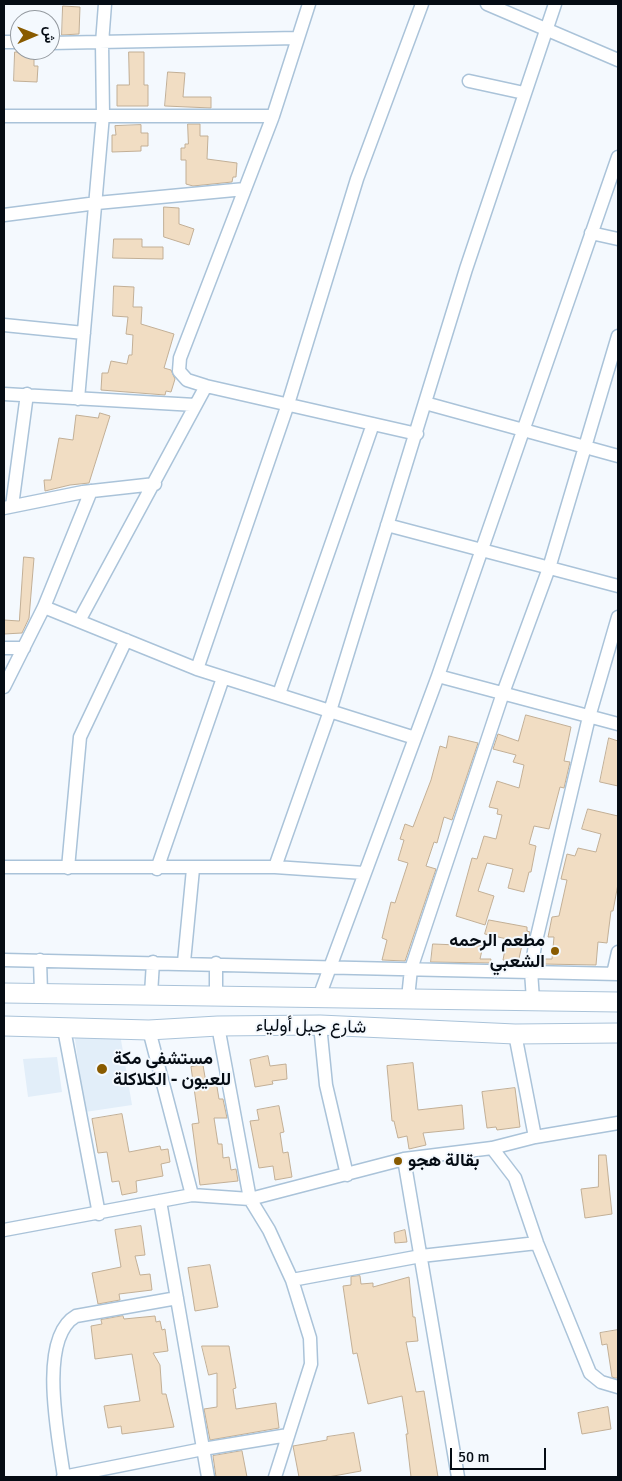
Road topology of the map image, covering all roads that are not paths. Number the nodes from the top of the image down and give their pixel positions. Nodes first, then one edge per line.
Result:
1 (105, 4) edge
2 (309, 4) edge
3 (422, 4) edge
4 (487, 4) edge
5 (555, 4) edge
6 (545, 30) junction
7 (297, 38) junction
8 (60, 43) edge
9 (102, 43) junction
10 (618, 60) edge
11 (469, 81) dead end
12 (524, 93) junction
13 (103, 115) junction
14 (4, 116) edge
15 (273, 116) junction
16 (618, 157) edge
17 (245, 189) junction
18 (97, 203) junction
19 (4, 216) edge
20 (591, 233) junction
21 (618, 239) edge
22 (4, 326) edge
23 (84, 333) junction
24 (618, 336) edge
25 (206, 386) junction
26 (4, 394) edge
27 (27, 394) junction
28 (78, 399) junction
29 (424, 403) junction
30 (288, 404) junction
31 (194, 405) junction
32 (373, 424) junction
33 (523, 430) junction
34 (416, 434) junction
35 (585, 446) junction
36 (618, 456) edge
37 (155, 484) junction
38 (91, 491) junction
39 (8, 507) edge
40 (387, 524) junction
41 (483, 550) junction
42 (549, 568) junction
43 (618, 586) edge
44 (44, 607) junction
45 (618, 617) edge
46 (80, 621) junction
47 (126, 640) junction
48 (4, 648) edge
49 (24, 648) junction
50 (197, 668) junction
51 (438, 676) junction
52 (223, 678) junction
53 (4, 687) edge
54 (503, 693) junction
55 (279, 694) junction
56 (330, 711) junction
57 (589, 717) junction
58 (618, 724) edge
59 (415, 738) junction
60 (4, 867) edge
61 (275, 867) junction
62 (68, 868) junction
63 (193, 868) junction
64 (157, 869) junction
65 (364, 873) junction
66 (618, 952) edge
67 (4, 960) edge
68 (40, 960) junction
69 (153, 962) junction
70 (184, 962) junction
71 (216, 963) junction
72 (329, 966) junction
73 (411, 969) junction
74 (531, 971) junction
75 (615, 974) edge
76 (4, 993) edge
77 (41, 994) junction
78 (152, 994) junction
79 (216, 994) junction
80 (319, 997) junction
81 (408, 998) junction
82 (533, 1000) junction
83 (618, 1002) edge
84 (320, 1025) junction
85 (4, 1026) edge
86 (218, 1026) junction
87 (64, 1029) junction
88 (149, 1030) junction
89 (618, 1033) edge
90 (515, 1034) junction
91 (618, 1123) edge
92 (535, 1137) junction
93 (492, 1148) junction
94 (404, 1159) junction
95 (347, 1175) junction
96 (192, 1195) junction
97 (250, 1199) junction
98 (160, 1201) junction
99 (99, 1214) junction
100 (4, 1230) edge
101 (537, 1243) junction
102 (421, 1256) junction
103 (292, 1280) junction
104 (178, 1298) junction
105 (618, 1387) edge
106 (288, 1436) junction
107 (203, 1449) junction
108 (63, 1477) edge
109 (208, 1477) edge
110 (275, 1477) edge
111 (458, 1477) edge

1 - 9 street
2 - 7 street
3 - 30 street
4 - 6 street
5 - 6 street
6 - 10 street
6 - 12 street
7 - 9 street
7 - 15 street
8 - 9 street
9 - 13 street
11 - 12 street
12 - 29 street
13 - 14 street
13 - 15 street
13 - 18 street
15 - 17 street
16 - 20 street
17 - 18 street
17 - 25 street
18 - 19 street
18 - 23 street
20 - 21 street
20 - 33 street
22 - 23 street
23 - 28 street
24 - 35 street
25 - 30 street
25 - 31 street
26 - 27 street
27 - 28 street
27 - 39 street
28 - 31 street
29 - 33 street
29 - 34 street
30 - 32 street
30 - 50 street
31 - 37 street
32 - 34 street
32 - 55 street
33 - 35 street
33 - 41 street
34 - 40 street
35 - 36 street
35 - 42 street
37 - 38 street
37 - 46 street
38 - 39 street
38 - 44 street
40 - 41 street
40 - 56 street
41 - 42 street
41 - 51 street
42 - 43 street
42 - 54 street
44 - 46 street
44 - 49 street
45 - 57 street
46 - 47 street
47 - 50 street
47 - 62 street
48 - 49 street
49 - 53 street
50 - 52 street
51 - 54 street
51 - 59 street
52 - 55 street
52 - 64 street
54 - 57 street
54 - 73 street
55 - 56 street
56 - 59 street
56 - 61 street
57 - 58 street
57 - 74 street
59 - 65 street
60 - 62 street
61 - 63 street
61 - 65 street
62 - 64 street
63 - 64 street
63 - 70 street
65 - 72 street
66 - 75 street
67 - 68 street
68 - 69 street
68 - 77 street
69 - 70 street
69 - 78 street
70 - 71 street
71 - 72 street
71 - 79 street
72 - 73 street
72 - 80 street
73 - 74 street
73 - 81 street
74 - 75 street
74 - 82 street
76 - 77 main road, شارع جبل أولياء
77 - 78 main road, شارع جبل أولياء
78 - 79 main road, شارع جبل أولياء
79 - 80 main road, شارع جبل أولياء
80 - 81 main road, شارع جبل أولياء
81 - 82 main road, شارع جبل أولياء
82 - 83 main road, شارع جبل أولياء
84 - 86 main road, شارع جبل أولياء
84 - 90 main road, شارع جبل أولياء
84 - 95 street
85 - 87 main road, شارع جبل أولياء
86 - 88 main road, شارع جبل أولياء
86 - 97 street
87 - 88 main road, شارع جبل أولياء
87 - 99 street
88 - 96 street
89 - 90 main road, شارع جبل أولياء
90 - 92 street
91 - 92 street
92 - 93 street
93 - 94 street
93 - 101 street
94 - 95 street
94 - 102 street
95 - 97 street
96 - 97 street
96 - 98 street
97 - 103 street
98 - 99 street
98 - 104 street
99 - 100 street
101 - 102 street
101 - 105 street
102 - 103 street
102 - 111 street
103 - 106 street
104 - 107 street
104 - 108 street
106 - 107 street
106 - 110 street
107 - 108 street
107 - 109 street

